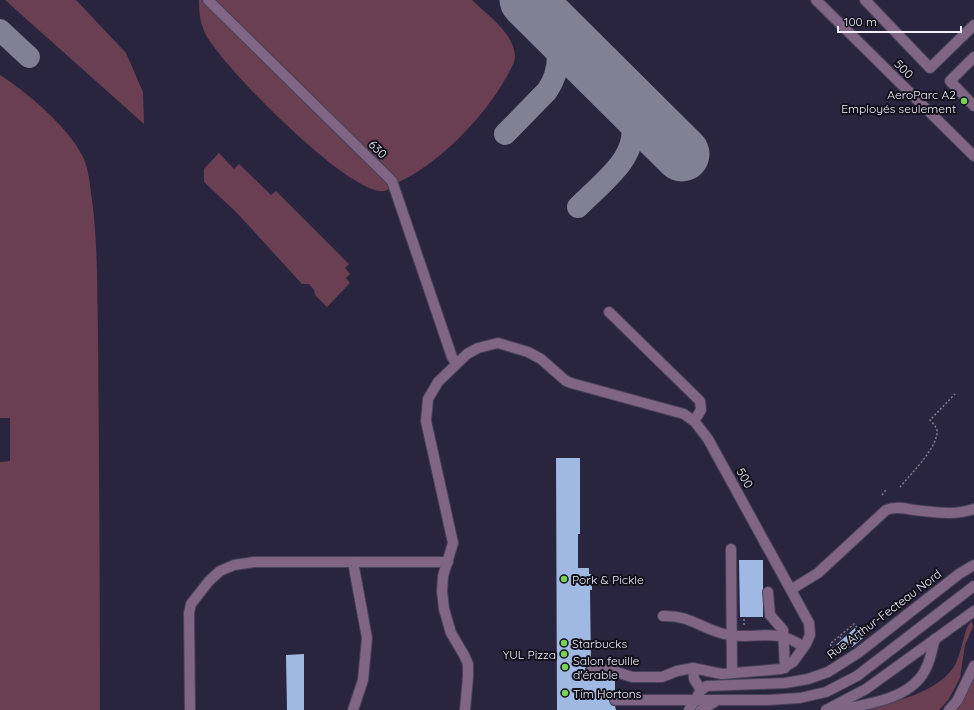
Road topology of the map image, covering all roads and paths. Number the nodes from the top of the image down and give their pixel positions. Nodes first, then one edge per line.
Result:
1 (208, 0) edge
2 (816, 0) edge
3 (864, 0) edge
4 (974, 25) edge
5 (974, 57) edge
6 (974, 106) edge
7 (974, 156) edge
8 (609, 312) dead end
9 (456, 364) junction
10 (956, 394) dead end
11 (694, 421) junction
12 (900, 487) dead end
13 (886, 490) dead end
14 (882, 495) dead end
15 (974, 509) edge
16 (731, 549) dead end
17 (353, 562) junction
18 (448, 562) junction
19 (974, 565) edge
20 (974, 586) edge
21 (792, 589) junction
22 (768, 592) dead end
23 (974, 612) edge
24 (663, 616) dead end
25 (744, 617) dead end
26 (744, 625) dead end
27 (732, 635) junction
28 (784, 636) junction
29 (839, 636) junction
30 (866, 638) dead end
31 (935, 639) junction
32 (803, 647) junction
33 (851, 651) dead end
34 (840, 657) dead end
35 (974, 666) edge
36 (693, 668) junction
37 (785, 668) junction
38 (591, 671) dead end
39 (732, 673) junction
40 (701, 690) junction
41 (648, 699) junction
42 (615, 700) dead end
43 (696, 700) junction
44 (716, 701) junction
45 (190, 710) edge
46 (353, 710) edge
47 (464, 710) edge
48 (648, 710) edge
49 (689, 710) edge
50 (701, 710) edge
51 (826, 710) edge
52 (838, 710) edge
53 (949, 710) edge

1 - 9 street, 630
2 - 7 street, 500
3 - 4 street
5 - 6 street
8 - 11 street
9 - 11 street, 500
9 - 18 street, 500
10 - 12 path
11 - 21 street, 500
13 - 14 path
15 - 21 street
16 - 27 street
17 - 18 street
17 - 45 street
17 - 46 street
18 - 47 street, 500
19 - 40 street, Rue Arthur-Fecteau Nord
20 - 44 street
21 - 32 street, 500
22 - 28 street
23 - 31 street
24 - 27 street
25 - 26 path
27 - 28 street
27 - 39 street
28 - 32 street
28 - 37 street
29 - 30 path
29 - 33 path
29 - 34 path
31 - 51 street
31 - 52 street
32 - 37 street
35 - 53 street
36 - 38 street
36 - 39 street
36 - 40 street
37 - 39 street
40 - 43 street
41 - 42 street
41 - 43 street
41 - 48 street
43 - 44 street
43 - 49 street
44 - 50 street

